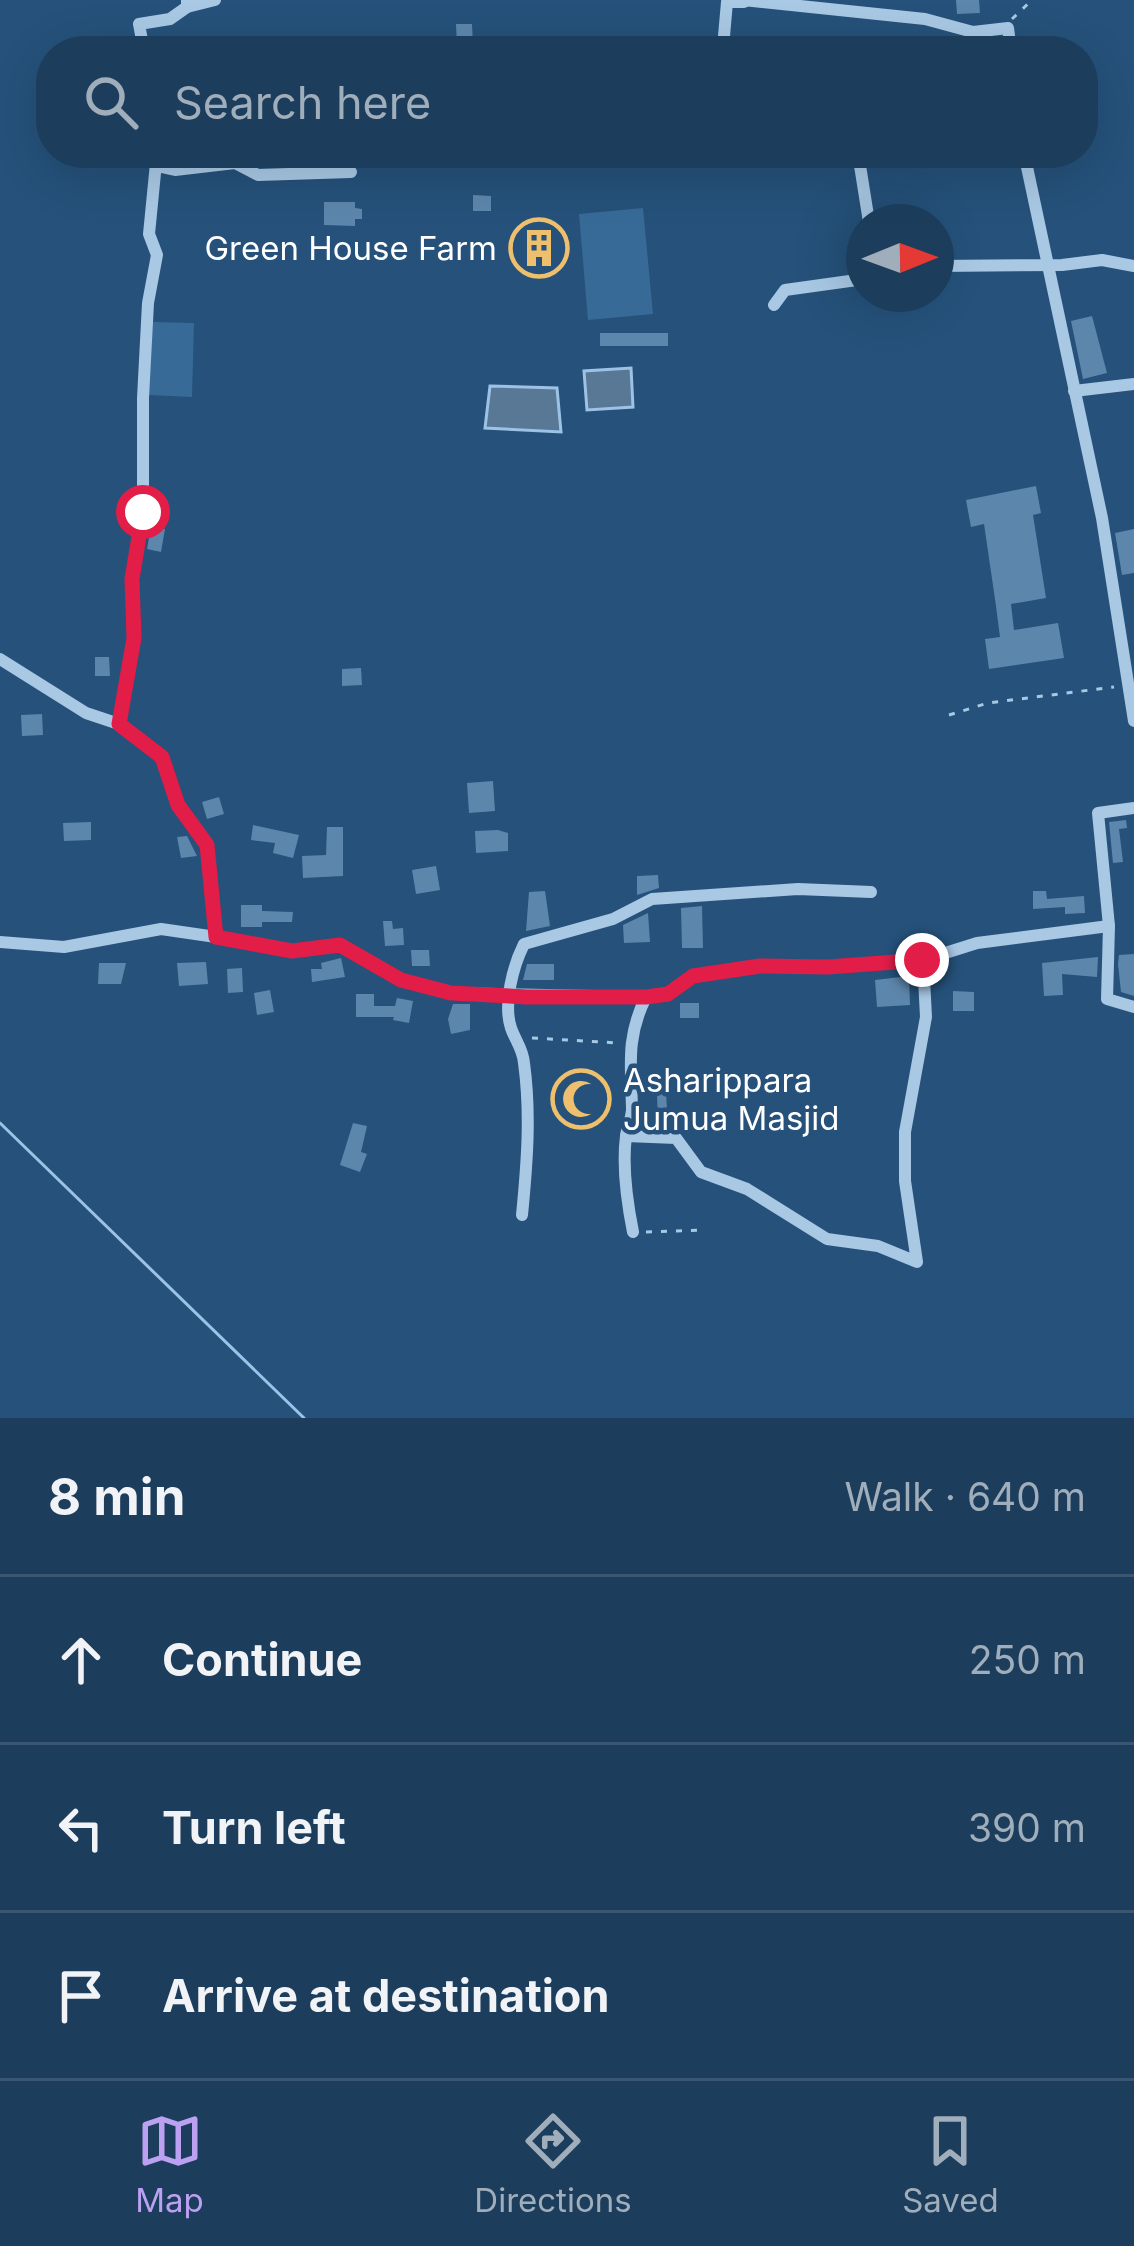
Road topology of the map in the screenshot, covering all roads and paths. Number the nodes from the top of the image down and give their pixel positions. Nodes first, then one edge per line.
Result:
1 (215, 0) edge
2 (1032, 0) edge
3 (743, 1) edge
4 (187, 3) edge
5 (1008, 28) junction
6 (141, 36) edge
7 (724, 36) edge
8 (1009, 36) edge
9 (156, 168) edge
10 (243, 168) edge
11 (860, 168) edge
12 (1027, 168) edge
13 (350, 172) dead end
14 (865, 204) edge
15 (1046, 264) junction
16 (954, 266) edge
17 (1134, 266) edge
18 (846, 282) edge
19 (774, 305) dead end
20 (1134, 384) edge
21 (1074, 391) junction
22 (0, 659) edge
23 (1130, 686) junction
24 (949, 715) dead end
25 (1134, 721) edge
26 (119, 724) junction
27 (1134, 808) edge
28 (871, 892) dead end
29 (1109, 926) junction
30 (216, 937) junction
31 (0, 942) edge
32 (922, 960) junction
33 (511, 996) junction
34 (646, 997) junction
35 (1134, 1007) edge
36 (519, 1040) junction
37 (632, 1044) junction
38 (626, 1136) junction
39 (522, 1215) dead end
40 (704, 1230) dead end
41 (633, 1232) joint

1 - 4 street
2 - 5 path
3 - 5 street
3 - 7 street
4 - 6 street
5 - 8 street
9 - 26 street
10 - 13 street
11 - 14 street
12 - 15 street
15 - 16 street
15 - 17 street
15 - 21 street
18 - 19 street
20 - 21 street
21 - 23 street
22 - 26 street
23 - 24 path
23 - 25 street
26 - 30 street
27 - 29 street
28 - 33 street
29 - 32 street
29 - 35 street
30 - 31 street
30 - 33 street
32 - 34 street
32 - 38 street
33 - 34 street
33 - 36 street
34 - 37 street
36 - 37 path
36 - 39 street
37 - 38 street
38 - 41 street
40 - 41 path

